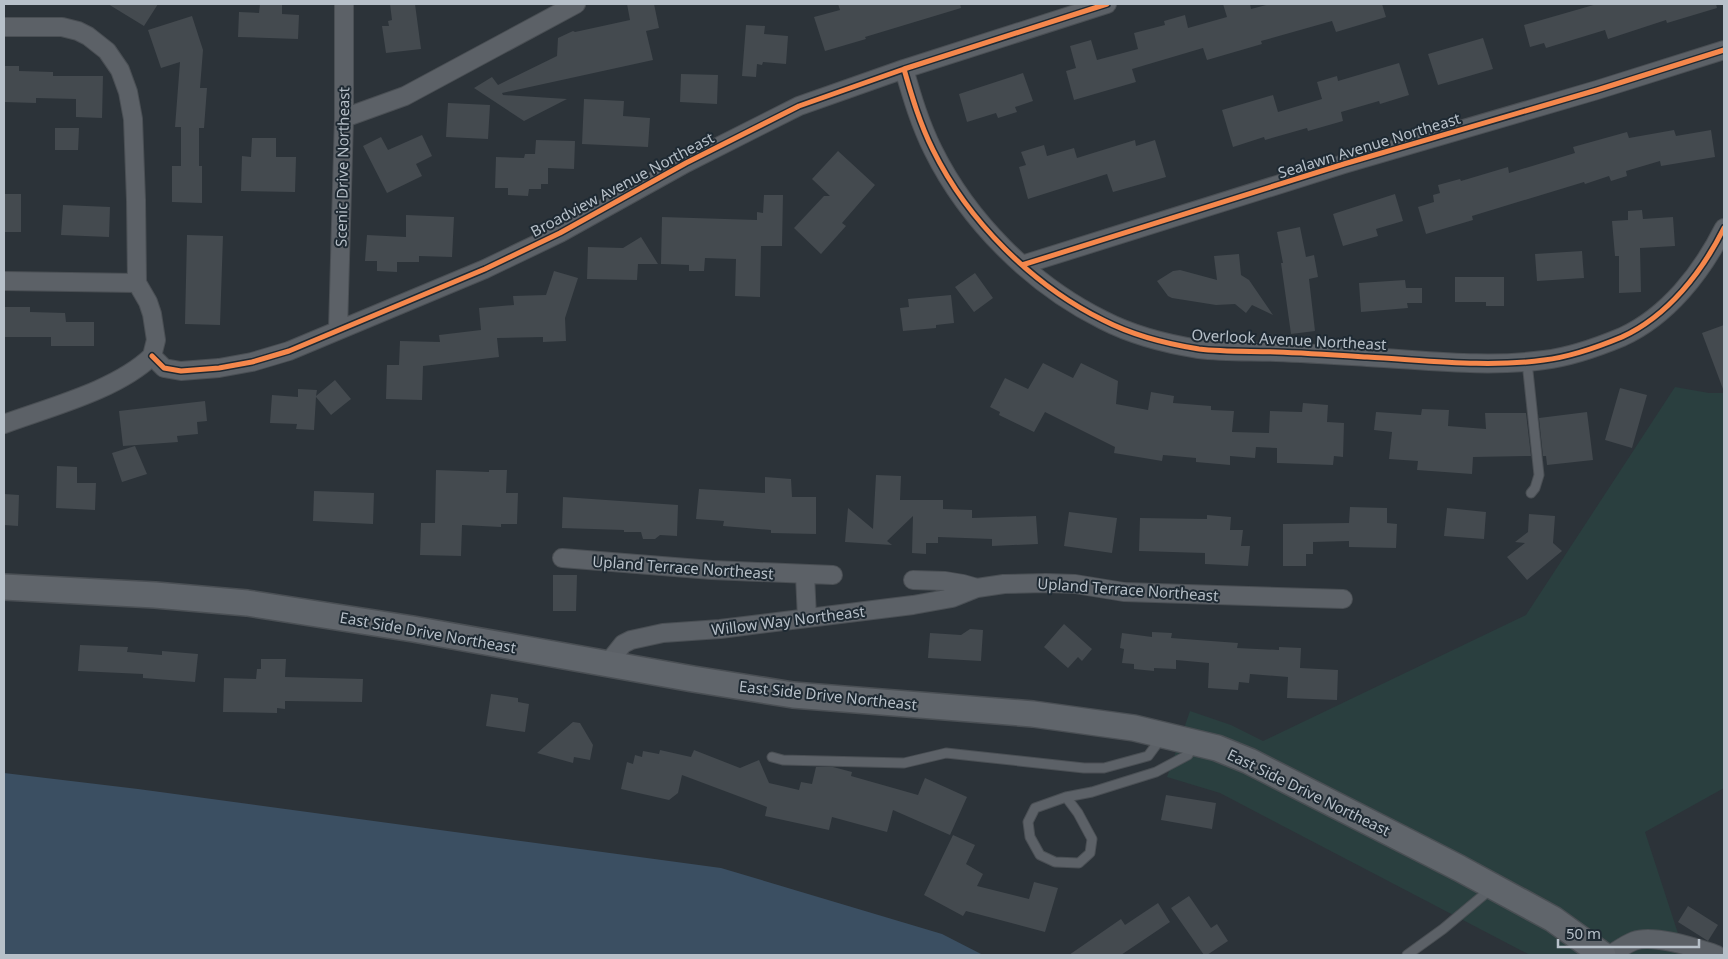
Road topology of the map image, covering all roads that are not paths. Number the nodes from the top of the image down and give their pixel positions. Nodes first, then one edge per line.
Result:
1 (344, 4) edge
2 (576, 4) edge
3 (1107, 4) edge
4 (4, 27) edge
5 (1724, 50) edge
6 (904, 69) junction
7 (344, 118) junction
8 (1724, 228) edge
9 (1022, 264) junction
10 (4, 281) edge
11 (137, 283) junction
12 (338, 330) junction
13 (152, 356) junction
14 (1527, 362) junction
15 (4, 424) edge
16 (1531, 493) dead end
17 (562, 558) dead end
18 (805, 575) junction
19 (833, 575) dead end
20 (913, 580) dead end
21 (4, 587) edge
22 (977, 588) junction
23 (1343, 599) dead end
24 (807, 618) junction
25 (607, 664) junction
26 (1163, 735) junction
27 (1196, 742) junction
28 (772, 757) dead end
29 (1066, 797) junction
30 (1494, 887) junction
31 (1407, 955) edge
32 (1603, 955) edge
33 (1610, 955) edge
34 (1717, 955) edge

1 - 7 street, Scenic Drive Northeast
2 - 7 street
3 - 6 street, Broadview Avenue Northeast
4 - 11 street
5 - 9 street, Sealawn Avenue Northeast
6 - 9 street, Overlook Avenue Northeast
6 - 12 street, Broadview Avenue Northeast
7 - 12 street, Scenic Drive Northeast
8 - 14 street, Overlook Avenue Northeast
9 - 14 street, Overlook Avenue Northeast
10 - 11 street
11 - 13 street
12 - 13 street, Broadview Avenue Northeast
13 - 15 street
14 - 16 lane
17 - 18 street, Upland Terrace Northeast
18 - 19 street, Upland Terrace Northeast
18 - 24 street
20 - 22 street, Upland Terrace Northeast
21 - 25 main road, East Side Drive Northeast
22 - 23 street, Upland Terrace Northeast
22 - 24 street, Willow Way Northeast
24 - 25 street, Willow Way Northeast
25 - 26 main road, East Side Drive Northeast
26 - 27 main road, East Side Drive Northeast
26 - 28 lane
27 - 29 lane
27 - 30 main road, East Side Drive Northeast
29 - 29 lane
30 - 31 lane
30 - 32 main road, East Side Drive Northeast
33 - 34 street

